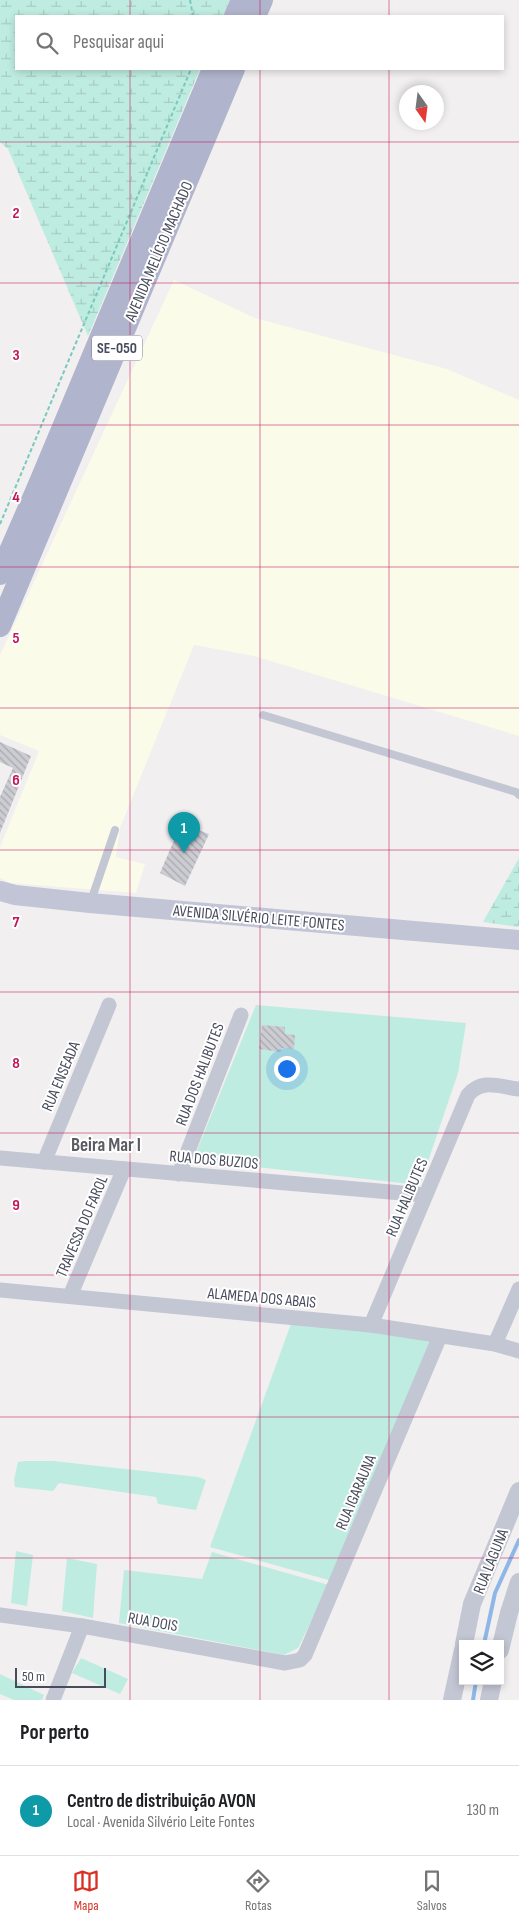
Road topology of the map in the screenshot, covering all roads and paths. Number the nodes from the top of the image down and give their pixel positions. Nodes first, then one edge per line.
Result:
1 (190, 0) edge
2 (242, 0) edge
3 (262, 0) edge
4 (193, 15) edge
5 (235, 15) edge
6 (255, 15) edge
7 (192, 70) edge
8 (213, 70) edge
9 (234, 70) edge
10 (0, 524) edge
11 (0, 574) edge
12 (0, 626) edge
13 (263, 715) dead end
14 (519, 795) edge
15 (114, 830) dead end
16 (0, 891) edge
17 (90, 903) junction
18 (519, 940) edge
19 (109, 1005) dead end
20 (241, 1015) dead end
21 (519, 1090) edge
22 (0, 1158) edge
23 (44, 1162) junction
24 (124, 1169) junction
25 (179, 1174) junction
26 (425, 1195) junction
27 (519, 1289) edge
28 (0, 1290) edge
29 (70, 1296) junction
30 (371, 1325) junction
31 (440, 1336) junction
32 (495, 1344) junction
33 (519, 1350) edge
34 (519, 1491) edge
35 (519, 1582) edge
36 (0, 1614) edge
37 (82, 1626) junction
38 (465, 1640) edge
39 (502, 1640) edge
40 (300, 1660) joint
41 (459, 1668) edge
42 (492, 1685) edge
43 (53, 1700) edge
44 (452, 1700) edge
45 (489, 1700) edge

1 - 4 path
2 - 5 main road
3 - 6 main road
7 - 10 path
8 - 11 main road, AVENIDA MELÍCIO MACHADO / SE-050
9 - 12 main road, AVENIDA MELÍCIO MACHADO / SE-050
13 - 14 lane
15 - 17 lane
16 - 17 main road, AVENIDA SILVÉRIO LEITE FONTES
17 - 18 main road, AVENIDA SILVÉRIO LEITE FONTES
19 - 23 street, RUA ENSEADA
20 - 25 street, RUA DOS HALIBUTES
21 - 26 street, RUA HALIBUTES
22 - 23 street, RUA DOS BUZIOS
23 - 24 street, RUA DOS BUZIOS
24 - 25 street, RUA DOS BUZIOS
24 - 29 street, TRAVESSA DO FAROL
25 - 26 street, RUA DOS BUZIOS
26 - 30 street, RUA HALIBUTES
27 - 32 street
28 - 29 street, ALAMEDA DOS ABAIS
29 - 30 street, ALAMEDA DOS ABAIS
30 - 31 street, ALAMEDA DOS ABAIS
31 - 32 street, ALAMEDA DOS ABAIS
31 - 40 street, RUA IGARAUNA
32 - 33 street, ALAMEDA DOS ABAIS
34 - 38 street, RUA LAGUNA
35 - 39 street
36 - 37 street, RUA DOIS
37 - 40 street, RUA DOIS
37 - 43 street
41 - 44 street
42 - 45 street

